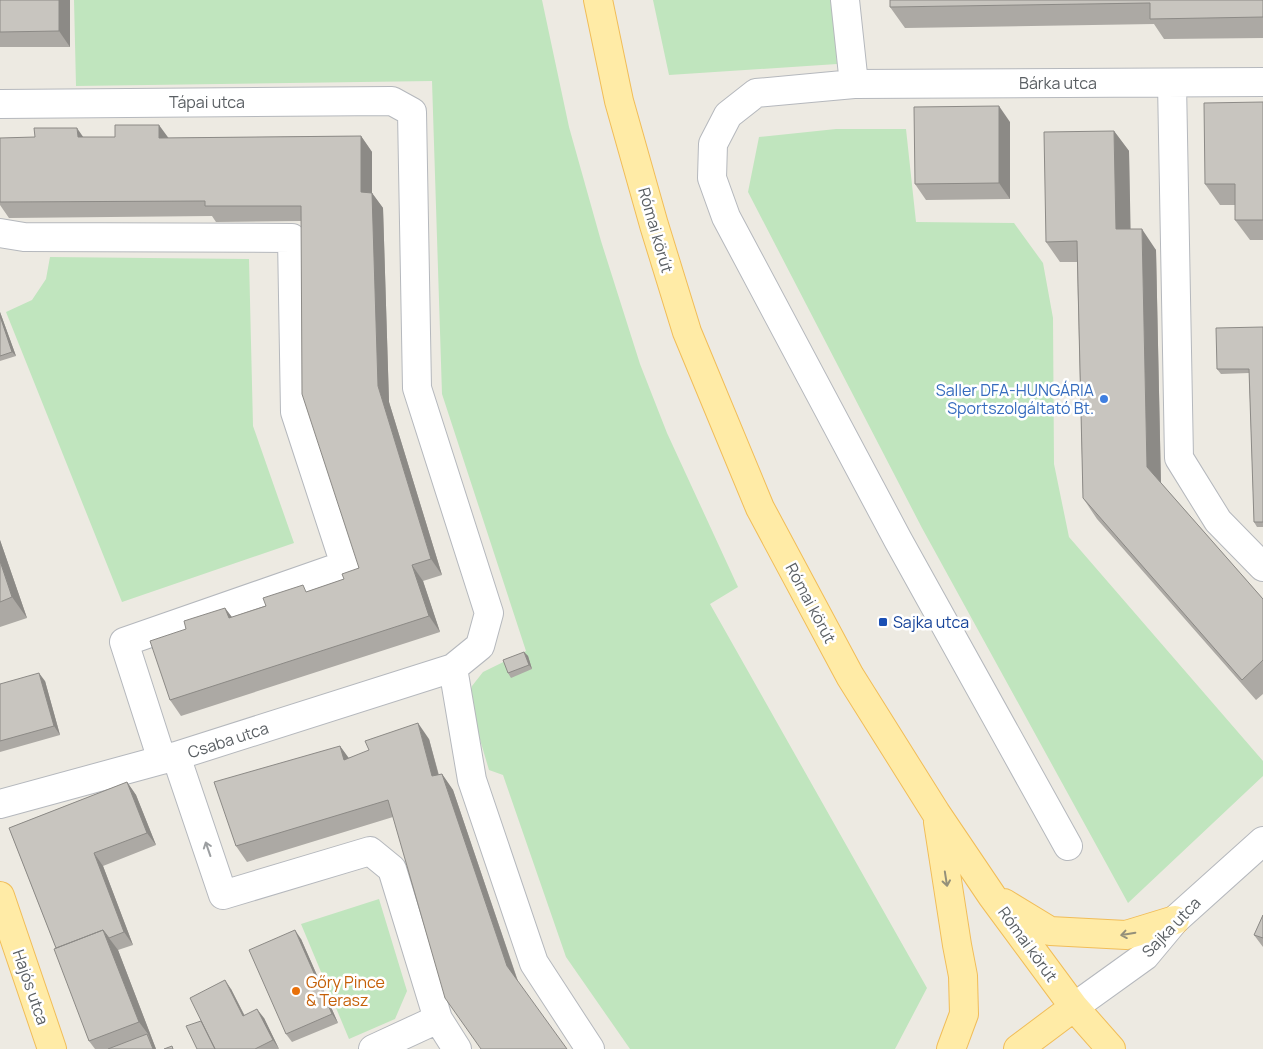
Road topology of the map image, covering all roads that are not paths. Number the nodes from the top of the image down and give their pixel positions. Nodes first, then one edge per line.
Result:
1 (598, 0) edge
2 (845, 0) edge
3 (1263, 82) edge
4 (1172, 83) junction
5 (854, 84) junction
6 (0, 104) edge
7 (0, 233) edge
8 (1263, 567) edge
9 (454, 668) junction
10 (169, 758) junction
11 (0, 804) edge
12 (936, 813) junction
13 (1263, 841) edge
14 (1068, 846) dead end
15 (0, 896) edge
16 (992, 896) junction
17 (1175, 920) junction
18 (1074, 1007) junction
19 (438, 1019) junction
20 (52, 1049) edge
21 (373, 1049) edge
22 (457, 1049) edge
23 (590, 1049) edge
24 (951, 1049) edge
25 (1018, 1049) edge
26 (1111, 1049) edge

1 - 12 main road, Római körút
2 - 5 street
3 - 4 street, Bárka utca
4 - 5 street, Bárka utca
4 - 8 street
5 - 14 street, Bárka utca
6 - 9 street, Tápai utca
7 - 10 street
9 - 10 street, Csaba utca
9 - 23 street
10 - 11 street, Csaba utca
19 -> 10 street
12 - 16 main road, Római körút
12 -> 24 main road
13 - 17 street, Sajka utca
15 - 20 main road, Hajós utca
17 -> 16 main road
16 - 18 main road, Római körút
17 - 18 street, Sajka utca
18 - 25 main road
18 - 26 main road, Római körút
19 - 21 street
19 - 22 street

